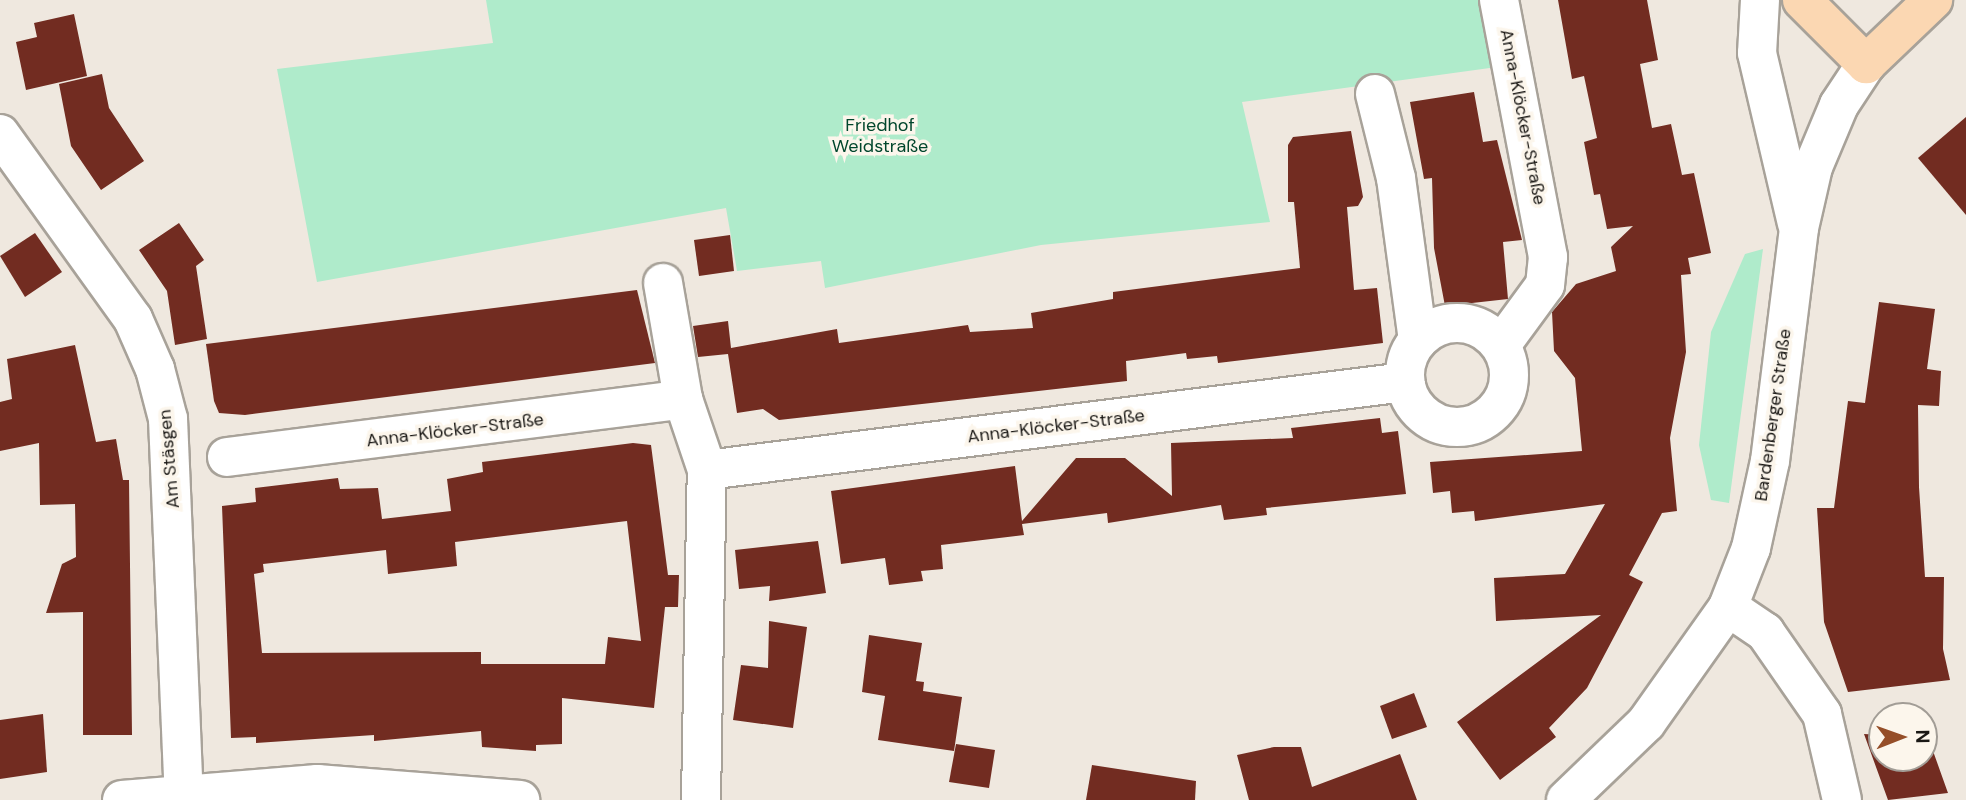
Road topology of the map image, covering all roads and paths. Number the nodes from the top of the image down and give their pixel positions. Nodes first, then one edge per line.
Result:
1 (1499, 0) edge
2 (1760, 0) edge
3 (1802, 0) edge
4 (1933, 0) edge
5 (1866, 64) junction
6 (1375, 94) dead end
7 (0, 134) edge
8 (1799, 228) junction
9 (663, 283) dead end
10 (1418, 341) junction
11 (1501, 345) junction
12 (1405, 382) junction
13 (683, 399) junction
14 (227, 457) dead end
15 (707, 470) junction
16 (1728, 607) junction
17 (184, 796) edge
18 (122, 800) edge
19 (520, 800) edge
20 (701, 800) edge
21 (1566, 800) edge
22 (1842, 800) edge

1 - 11 street, Anna-Klöcker-Straße
2 - 8 street
3 - 5 main road
4 - 5 main road
5 - 8 street, Bardenberger Straße
6 - 10 street
7 - 17 street, Am Stäsgen
8 - 16 street, Bardenberger Straße
9 - 13 street
10 - 11 street
10 - 12 street
11 - 12 street
12 - 15 street, Anna-Klöcker-Straße
13 - 14 street, Anna-Klöcker-Straße
13 - 15 street
15 - 20 street
16 - 21 street, Bardenberger Straße
16 - 22 street
17 - 18 street
17 - 19 street

